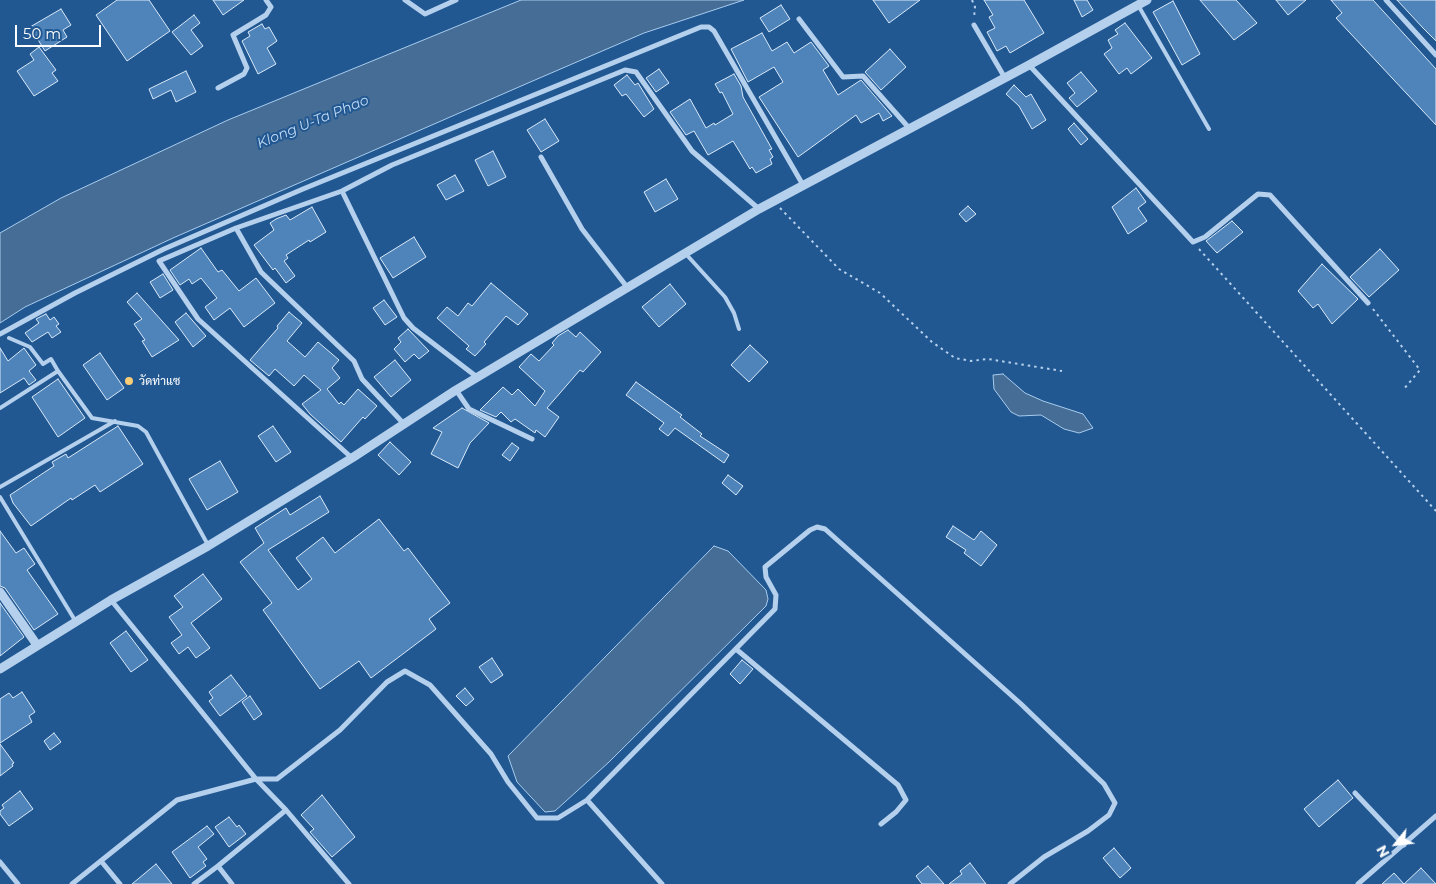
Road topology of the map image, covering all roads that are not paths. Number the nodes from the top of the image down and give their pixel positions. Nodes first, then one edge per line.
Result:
1 (266, 0) edge
2 (405, 0) edge
3 (456, 0) edge
4 (1147, 0) edge
5 (1386, 0) edge
6 (1138, 5) junction
7 (799, 19) dead end
8 (974, 25) road end
9 (1436, 55) edge
10 (1030, 65) junction
11 (1005, 78) junction
12 (218, 88) dead end
13 (910, 128) junction
14 (1208, 129) dead end
15 (541, 157) dead end
16 (803, 185) junction
17 (342, 191) junction
18 (759, 209) junction
19 (236, 228) junction
20 (685, 253) junction
21 (627, 287) junction
22 (1368, 303) road end
23 (739, 329) dead end
24 (0, 334) edge
25 (10, 338) dead end
26 (58, 371) junction
27 (477, 377) junction
28 (456, 390) junction
29 (0, 408) edge
30 (115, 421) junction
31 (404, 424) junction
32 (532, 439) dead end
33 (352, 458) junction
34 (0, 488) edge
35 (0, 497) edge
36 (208, 546) junction
37 (0, 592) edge
38 (111, 600) junction
39 (76, 622) junction
40 (37, 645) junction
41 (736, 648) junction
42 (0, 669) edge
43 (256, 779) junction
44 (1355, 793) dead end
45 (587, 800) junction
46 (286, 810) junction
47 (1436, 816) edge
48 (881, 824) dead end
49 (1404, 845) junction
50 (102, 861) junction
51 (0, 862) edge
52 (218, 866) junction
53 (18, 884) edge
54 (72, 884) edge
55 (120, 884) edge
56 (194, 884) edge
57 (232, 884) edge
58 (349, 884) edge
59 (662, 884) edge
60 (1010, 884) edge
61 (1358, 884) edge

1 - 12 street
2 - 3 street
4 - 6 street
5 - 9 street
6 - 10 street
6 - 14 lane
7 - 13 street
8 - 11 street
10 - 11 street
10 - 22 street
11 - 13 street
13 - 16 street
15 - 21 street
16 - 18 street
16 - 24 street
17 - 18 street
17 - 19 street
17 - 27 street
18 - 20 street
19 - 31 street
19 - 33 street
20 - 21 street
20 - 23 lane
21 - 27 street
25 - 26 lane
26 - 29 lane
26 - 30 lane
27 - 28 street
28 - 31 street
28 - 32 street
30 - 34 lane
30 - 36 lane
31 - 33 street
33 - 36 street
35 - 39 lane
36 - 38 street
37 - 40 street
38 - 39 street
38 - 43 street
39 - 40 street
40 - 42 street
41 - 45 street
41 - 48 street
41 - 60 street
43 - 45 street
43 - 46 street
43 - 50 street
44 - 49 street
45 - 59 street
46 - 52 street
46 - 58 street
47 - 49 street
49 - 61 street
50 - 54 street
50 - 55 street
51 - 53 street
52 - 56 street
52 - 57 street

